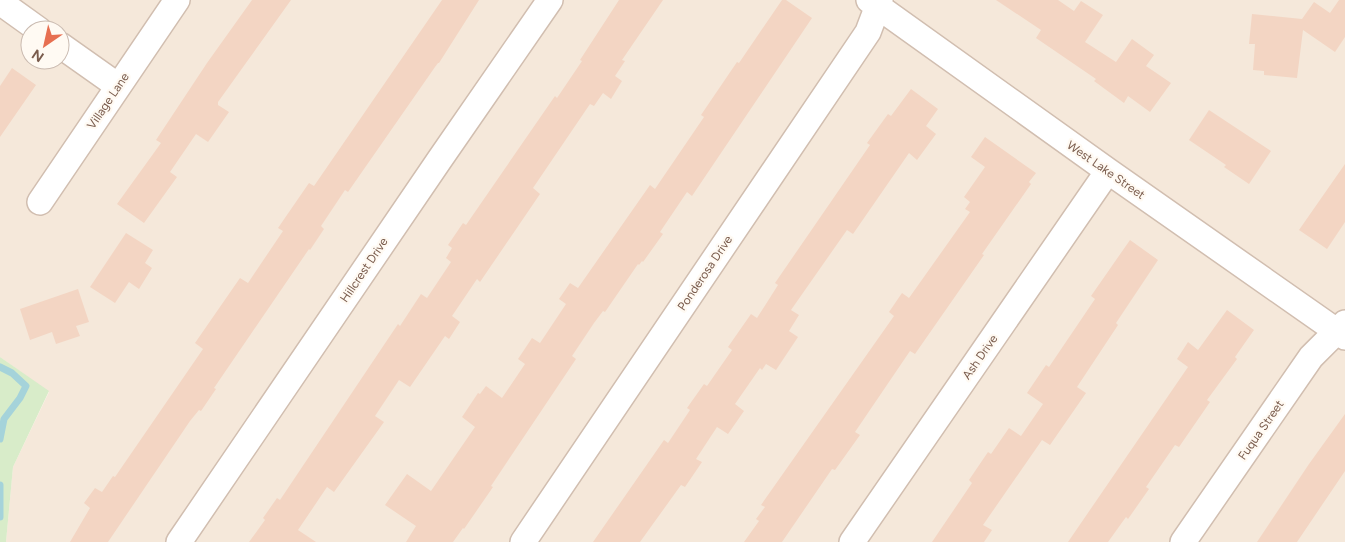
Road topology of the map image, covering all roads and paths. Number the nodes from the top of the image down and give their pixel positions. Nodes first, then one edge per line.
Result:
1 (177, 0) edge
2 (550, 0) edge
3 (0, 2) edge
4 (876, 2) edge
5 (25, 20) edge
6 (70, 52) edge
7 (118, 86) junction
8 (1108, 171) junction
9 (40, 202) dead end
10 (1342, 330) edge
11 (179, 542) edge
12 (523, 542) edge
13 (852, 542) edge
14 (1184, 542) edge

1 - 7 street, Village Lane
2 - 11 street, Hillcrest Drive
3 - 5 street
4 - 8 street, West Lake Street
4 - 12 street, Ponderosa Drive
6 - 7 street
7 - 9 street, Village Lane
8 - 10 street, West Lake Street
8 - 13 street, Ash Drive
10 - 14 street, Fuqua Street

